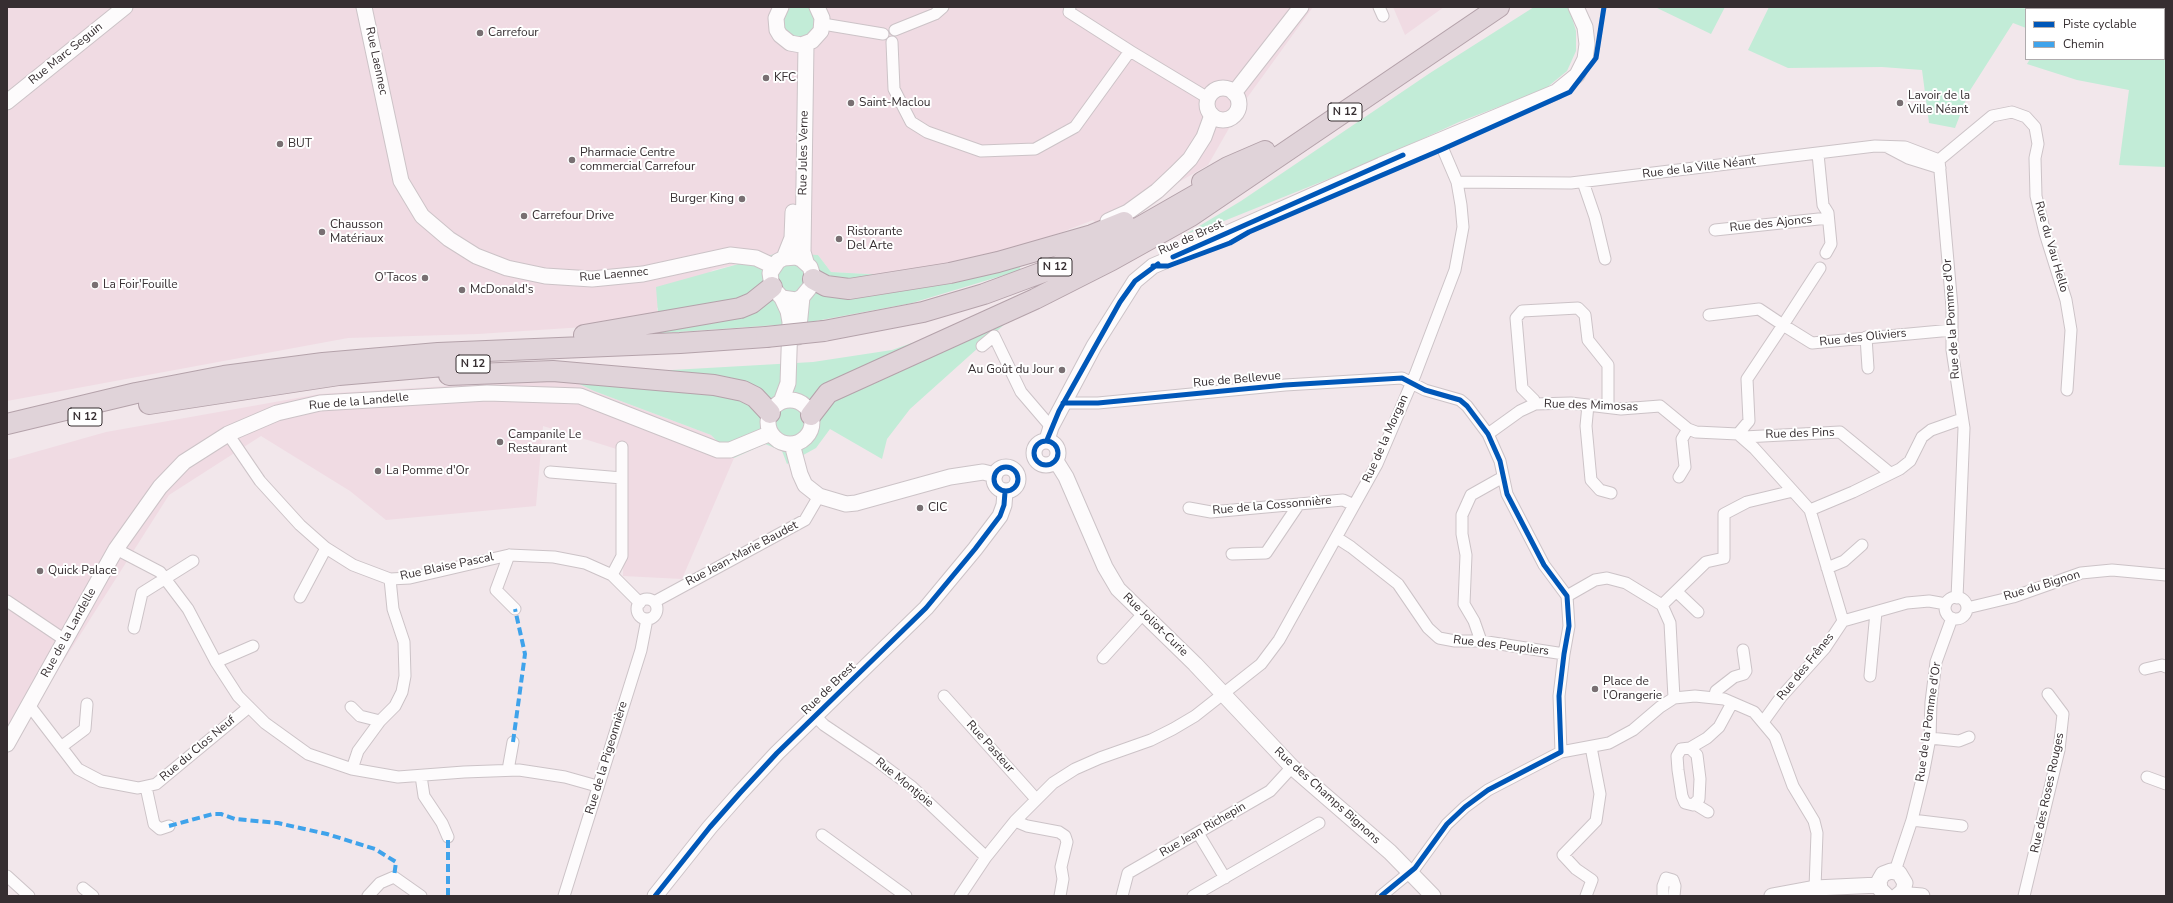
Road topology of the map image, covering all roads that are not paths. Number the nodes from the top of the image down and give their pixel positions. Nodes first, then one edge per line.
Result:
1 (125, 7) edge
2 (364, 7) edge
3 (781, 7) edge
4 (818, 7) edge
5 (943, 7) edge
6 (1070, 7) edge
7 (1301, 7) edge
8 (1478, 7) edge
9 (1499, 7) edge
10 (1577, 8) edge
11 (823, 24) junction
12 (895, 30) junction
13 (883, 34) junction
14 (892, 42) junction
15 (801, 45) junction
16 (1130, 51) junction
17 (1234, 93) junction
18 (1208, 98) junction
19 (7, 102) edge
20 (1212, 116) junction
21 (1439, 140) junction
22 (1265, 151) junction
23 (1818, 154) junction
24 (1939, 164) junction
25 (1457, 182) junction
26 (1583, 182) junction
27 (1191, 216) junction
28 (1828, 218) junction
29 (1714, 230) dead end
30 (1039, 250) junction
31 (1826, 253) dead end
32 (1605, 259) dead end
33 (779, 262) junction
34 (1820, 268) dead end
35 (810, 271) junction
36 (777, 293) junction
37 (802, 297) junction
38 (1709, 315) dead end
39 (1784, 325) junction
40 (1952, 330) junction
41 (823, 337) junction
42 (1866, 337) junction
43 (765, 343) junction
44 (982, 346) dead end
45 (512, 349) junction
46 (1868, 368) dead end
47 (1412, 382) junction
48 (2067, 390) dead end
49 (183, 399) junction
50 (1063, 403) junction
51 (1535, 404) junction
52 (1588, 405) junction
53 (1608, 406) junction
54 (775, 408) junction
55 (806, 409) junction
56 (1962, 419) junction
57 (7, 424) edge
58 (1688, 429) junction
59 (771, 433) junction
60 (228, 434) junction
61 (1049, 434) junction
62 (1488, 434) junction
63 (7, 436) edge
64 (1741, 436) junction
65 (792, 444) junction
66 (622, 448) dead end
67 (1036, 460) junction
68 (1056, 461) junction
69 (550, 472) dead end
70 (1015, 472) junction
71 (1890, 474) junction
72 (995, 475) junction
73 (1503, 477) junction
74 (1679, 477) dead end
75 (622, 478) junction
76 (1793, 490) junction
77 (1005, 492) junction
78 (1611, 493) dead end
79 (819, 496) junction
80 (1299, 504) junction
81 (1354, 505) junction
82 (1189, 508) dead end
83 (1810, 510) junction
84 (1336, 538) junction
85 (1862, 545) dead end
86 (326, 548) junction
87 (116, 549) junction
88 (1232, 554) dead end
89 (509, 555) junction
90 (193, 561) dead end
91 (1827, 568) junction
92 (612, 575) junction
93 (2166, 575) edge
94 (165, 579) junction
95 (390, 579) junction
96 (1677, 592) junction
97 (1567, 596) junction
98 (300, 597) dead end
99 (1957, 598) junction
100 (7, 601) edge
101 (654, 602) junction
102 (640, 603) junction
103 (1946, 604) junction
104 (1662, 605) junction
105 (1967, 608) junction
106 (515, 609) dead end
107 (1698, 612) dead end
108 (1876, 612) junction
109 (1142, 615) junction
110 (1952, 618) junction
111 (647, 619) junction
112 (1843, 621) junction
113 (134, 628) dead end
114 (65, 640) junction
115 (1480, 641) junction
116 (253, 646) dead end
117 (1743, 650) dead end
118 (1564, 654) junction
119 (1103, 658) dead end
120 (216, 662) junction
121 (2166, 667) edge
122 (2145, 669) dead end
123 (1870, 676) dead end
124 (1229, 691) junction
125 (2048, 694) dead end
126 (944, 696) dead end
127 (1674, 698) junction
128 (1714, 698) junction
129 (1732, 703) junction
130 (87, 704) dead end
131 (29, 705) junction
132 (249, 707) junction
133 (351, 707) dead end
134 (815, 716) junction
135 (380, 721) junction
136 (1763, 722) junction
137 (1969, 737) dead end
138 (1930, 738) junction
139 (513, 742) dead end
140 (7, 744) edge
141 (61, 747) junction
142 (1591, 747) junction
143 (1690, 748) junction
144 (1562, 752) junction
145 (1292, 767) junction
146 (352, 769) junction
147 (508, 770) junction
148 (421, 776) junction
149 (2147, 777) dead end
150 (2166, 784) edge
151 (597, 786) junction
152 (146, 787) junction
153 (1036, 799) junction
154 (1695, 804) junction
155 (1708, 812) dead end
156 (1912, 820) junction
157 (1015, 821) junction
158 (1319, 823) dead end
159 (169, 826) dead end
160 (1962, 826) dead end
161 (1198, 833) junction
162 (822, 835) dead end
163 (448, 837) dead end
164 (986, 857) junction
165 (1895, 871) junction
166 (1409, 872) junction
167 (7, 876) edge
168 (1225, 878) junction
169 (83, 888) dead end
170 (1815, 888) junction
171 (1883, 891) edge
172 (1900, 893) edge
173 (29, 896) edge
174 (93, 896) edge
175 (368, 896) edge
176 (421, 896) edge
177 (564, 896) edge
178 (655, 896) edge
179 (906, 896) edge
180 (960, 896) edge
181 (1060, 896) edge
182 (1122, 896) edge
183 (1193, 896) edge
184 (1381, 896) edge
185 (1433, 896) edge
186 (1586, 896) edge
187 (1663, 896) edge
188 (1674, 896) edge
189 (1772, 896) edge
190 (1922, 896) edge
191 (2024, 896) edge

1 - 19 street, Rue Marc Seguin
2 - 33 street, Rue Laennec
3 - 15 street
4 - 11 street
5 - 12 street
6 - 16 street
7 - 17 street
8 - 22 highway, N 12
9 - 27 highway, N 12
10 - 21 street, Rue de Brest
11 - 13 street
11 - 15 street
12 - 13 street
12 - 14 street
13 - 14 street
14 - 16 street
15 - 33 street, Rue Jules Verne
15 - 35 street, Rue Jules Verne
16 - 18 street
17 - 18 street
17 - 20 street
18 - 20 street
20 - 30 street
21 - 25 street, Rue de la Morgan
21 - 50 street, Rue de Brest
22 - 30 highway
22 - 41 highway, N 12
23 - 24 street, Rue de la Ville Néant
23 - 26 street, Rue de la Ville Néant
23 - 28 street
24 - 40 street, Rue de la Pomme d'Or
24 - 48 street, Rue du Vau Hello
25 - 26 street, Rue de la Ville Néant
25 - 47 street, Rue de la Morgan
26 - 32 street
27 - 41 highway, N 12
27 - 55 highway
28 - 29 street, Rue des Ajoncs
28 - 31 street
30 - 35 highway
33 - 35 street
33 - 36 street
34 - 39 street
35 - 37 street
36 - 37 street
36 - 45 highway
36 - 54 street
37 - 55 street
38 - 39 street, Rue des Oliviers
39 - 42 street, Rue des Oliviers
39 - 64 street
40 - 42 street, Rue des Oliviers
40 - 56 street, Rue de la Pomme d'Or
41 - 43 highway, N 12, bridge
42 - 46 street
43 - 45 highway, N 12
43 - 49 highway, N 12
44 - 61 street
45 - 57 highway, N 12
47 - 50 street, Rue de Bellevue
47 - 62 street, Rue de Bellevue
47 - 81 street, Rue de la Morgan
49 - 54 highway
49 - 63 highway, N 12
50 - 61 street, Rue de Brest
51 - 52 street, Rue des Mimosas
51 - 53 street
51 - 62 street, Rue des Mimosas
52 - 53 street, Rue des Mimosas
52 - 78 street
53 - 58 street, Rue des Mimosas
54 - 55 street
54 - 59 street
55 - 65 street
56 - 71 street
56 - 99 street, Rue de la Pomme d'Or
58 - 64 street, Rue des Mimosas
58 - 74 street
59 - 60 street, Rue de la Landelle
59 - 65 street
60 - 86 street, Rue Blaise Pascal
60 - 87 street, Rue de la Landelle
61 - 67 street
61 - 68 street
62 - 73 street, Rue de Bellevue
64 - 71 street, Rue des Pins
64 - 76 street
65 - 79 street
66 - 75 street
67 - 68 street
67 - 70 street
68 - 109 street, Rue Joliot-Curie
69 - 75 street
70 - 72 street
70 - 77 street
71 - 83 street
72 - 77 street
72 - 79 street
73 - 97 street, Rue de Bellevue
73 - 115 street
75 - 92 street
76 - 83 street
76 - 96 street
77 - 134 street, Rue de Brest
79 - 101 street, Rue Jean-Marie Baudet
80 - 81 street, Rue de la Cossonnière
80 - 82 street, Rue de la Cossonnière
80 - 88 street
81 - 84 street, Rue de la Morgan
83 - 91 street
84 - 115 street, Rue des Peupliers
84 - 124 street, Rue de la Morgan
85 - 91 street
86 - 95 street, Rue Blaise Pascal
86 - 98 street
87 - 94 street
87 - 114 street, Rue de la Landelle
89 - 92 street, Rue Blaise Pascal
89 - 95 street, Rue Blaise Pascal
89 - 106 street
90 - 94 street
91 - 112 street
92 - 102 street, Rue Blaise Pascal
93 - 105 street, Rue du Bignon
94 - 113 street
94 - 120 street
95 - 135 street
96 - 104 street
96 - 107 street
97 - 104 street
97 - 118 street
99 - 103 street
99 - 105 street
100 - 114 street
101 - 102 street
101 - 111 street
102 - 111 street
103 - 108 street, Rue des Frênes
103 - 110 street
104 - 127 street
105 - 110 street
108 - 112 street, Rue des Frênes
108 - 123 street
109 - 119 street
109 - 124 street, Rue Joliot-Curie
110 - 138 street, Rue de la Pomme d'Or
111 - 151 street, Rue de la Pigeonnière
112 - 136 street, Rue des Frênes
114 - 131 street, Rue de la Landelle
115 - 118 street, Rue des Peupliers
116 - 120 street
117 - 128 street
118 - 144 street
120 - 132 street
121 - 122 street
124 - 145 street, Rue des Champs Bignons
124 - 153 street, Rue de la Morgan
125 - 191 street, Rue des Roses Rouges
126 - 153 street, Rue Pasteur
127 - 128 street
127 - 142 street
128 - 129 street
129 - 136 street
129 - 143 street
130 - 141 street
131 - 140 street, Rue de la Landelle
131 - 141 street, Rue du Clos Neuf
132 - 146 street
132 - 152 street, Rue du Clos Neuf
133 - 135 street
134 - 164 street, Rue Montjoie
134 - 178 street, Rue de Brest
135 - 146 street
136 - 170 street
137 - 138 street
138 - 156 street, Rue de la Pomme d'Or
139 - 147 street
141 - 152 street, Rue du Clos Neuf
142 - 144 street
142 - 186 street
143 - 154 street
143 - 154 street
144 - 166 street
145 - 161 street, Rue Jean Richepin
145 - 166 street, Rue des Champs Bignons
146 - 148 street
147 - 148 street
147 - 151 street
148 - 163 street
149 - 150 street
151 - 177 street, Rue de la Pigeonnière
152 - 159 street, Rue du Clos Neuf
153 - 157 street, Rue de la Morgan
154 - 155 street
156 - 160 street
156 - 165 street, Rue de la Pomme d'Or
157 - 164 street, Rue de la Morgan
157 - 181 street
158 - 168 street
161 - 168 street
161 - 182 street, Rue Jean Richepin
162 - 179 street
164 - 180 street, Rue de la Morgan
165 - 171 street
165 - 172 street
166 - 184 street
166 - 185 street, Rue des Champs Bignons
167 - 173 street
168 - 183 street
169 - 174 street
170 - 171 street
170 - 189 street
172 - 190 street
175 - 176 street
187 - 188 street

